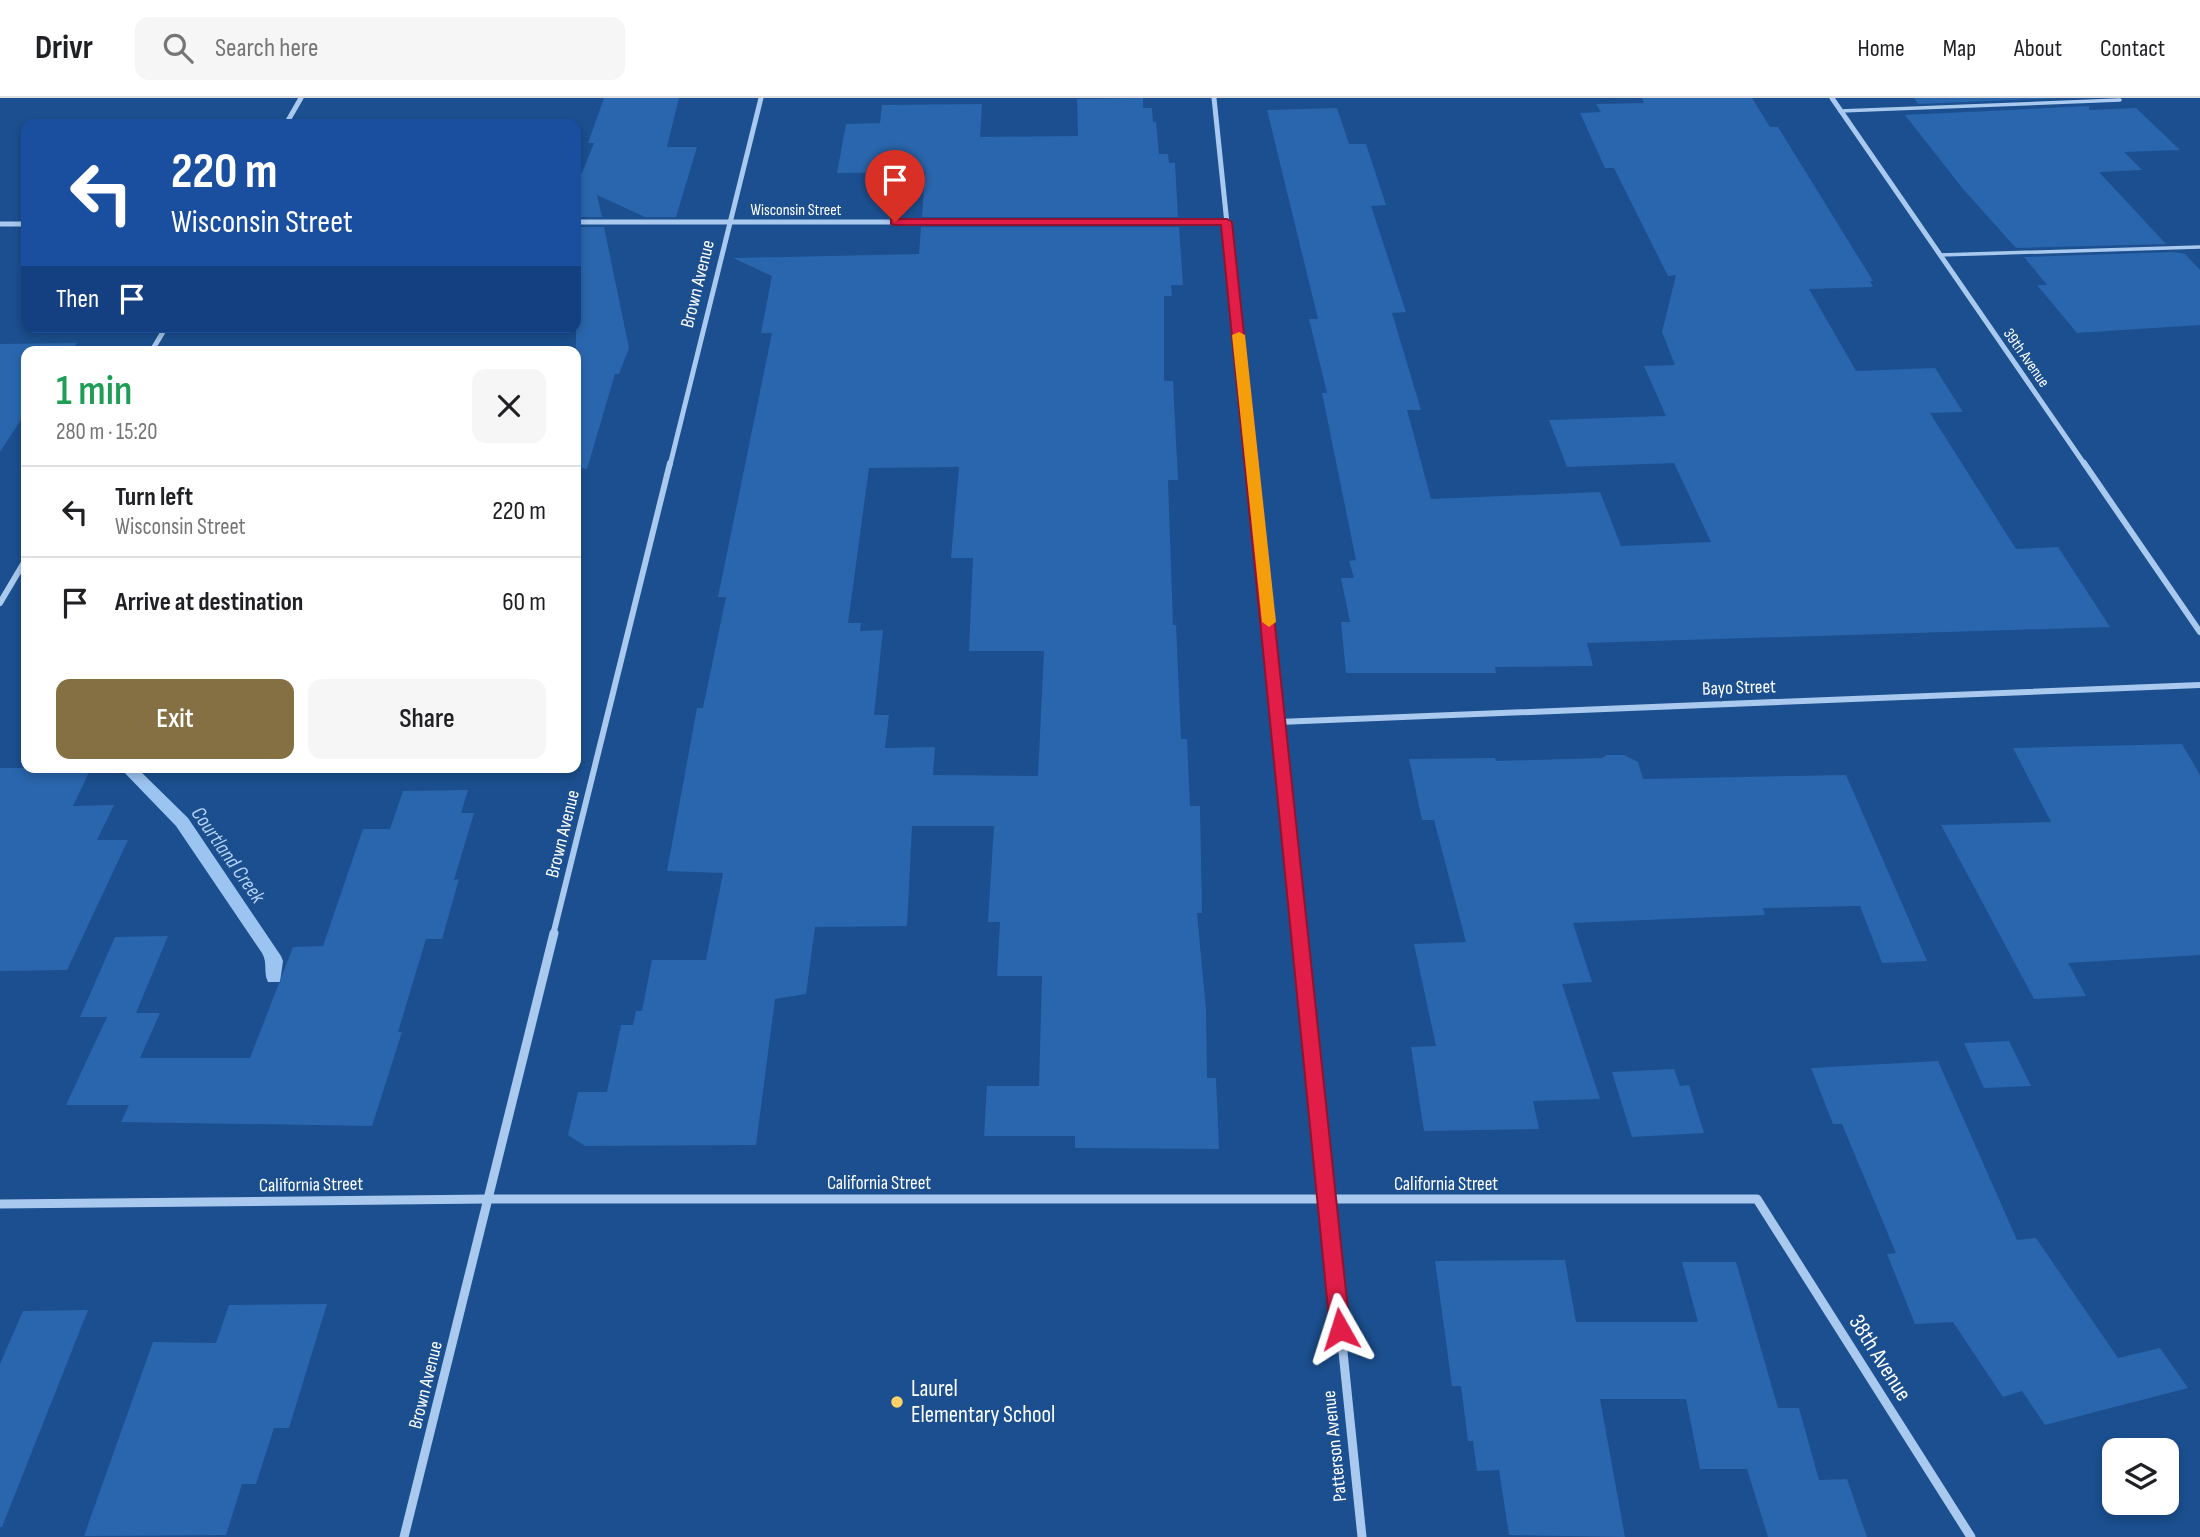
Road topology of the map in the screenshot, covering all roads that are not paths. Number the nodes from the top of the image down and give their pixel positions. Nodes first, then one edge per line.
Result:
1 (301, 98) edge
2 (761, 98) edge
3 (1214, 98) edge
4 (1832, 98) edge
5 (2120, 100) edge
6 (1840, 111) junction
7 (289, 119) edge
8 (581, 222) edge
9 (729, 222) junction
10 (1227, 222) junction
11 (0, 224) edge
12 (21, 224) edge
13 (2200, 247) edge
14 (1940, 255) junction
15 (21, 567) edge
16 (0, 603) edge
17 (2200, 632) edge
18 (2200, 685) edge
19 (1279, 722) junction
20 (489, 1199) junction
21 (1327, 1199) junction
22 (1757, 1199) joint
23 (0, 1204) edge
24 (404, 1537) edge
25 (1362, 1537) edge
26 (1971, 1537) edge

1 - 7 street
2 - 9 street, Brown Avenue
3 - 10 street, Patterson Avenue
4 - 6 street, 39th Avenue
5 - 6 lane
6 - 14 street, 39th Avenue
8 - 9 street, Wisconsin Street
9 - 10 street, Wisconsin Street
9 - 20 street, Brown Avenue
10 - 19 street, Patterson Avenue
11 - 12 street
13 - 14 lane
14 - 17 street, 39th Avenue
15 - 16 street
18 - 19 street, Bayo Street
19 - 21 street, Patterson Avenue
20 - 21 street, California Street
20 - 23 street, California Street
20 - 24 street, Brown Avenue
21 - 22 street, California Street
21 - 25 street, Patterson Avenue
22 - 26 street, 38th Avenue

